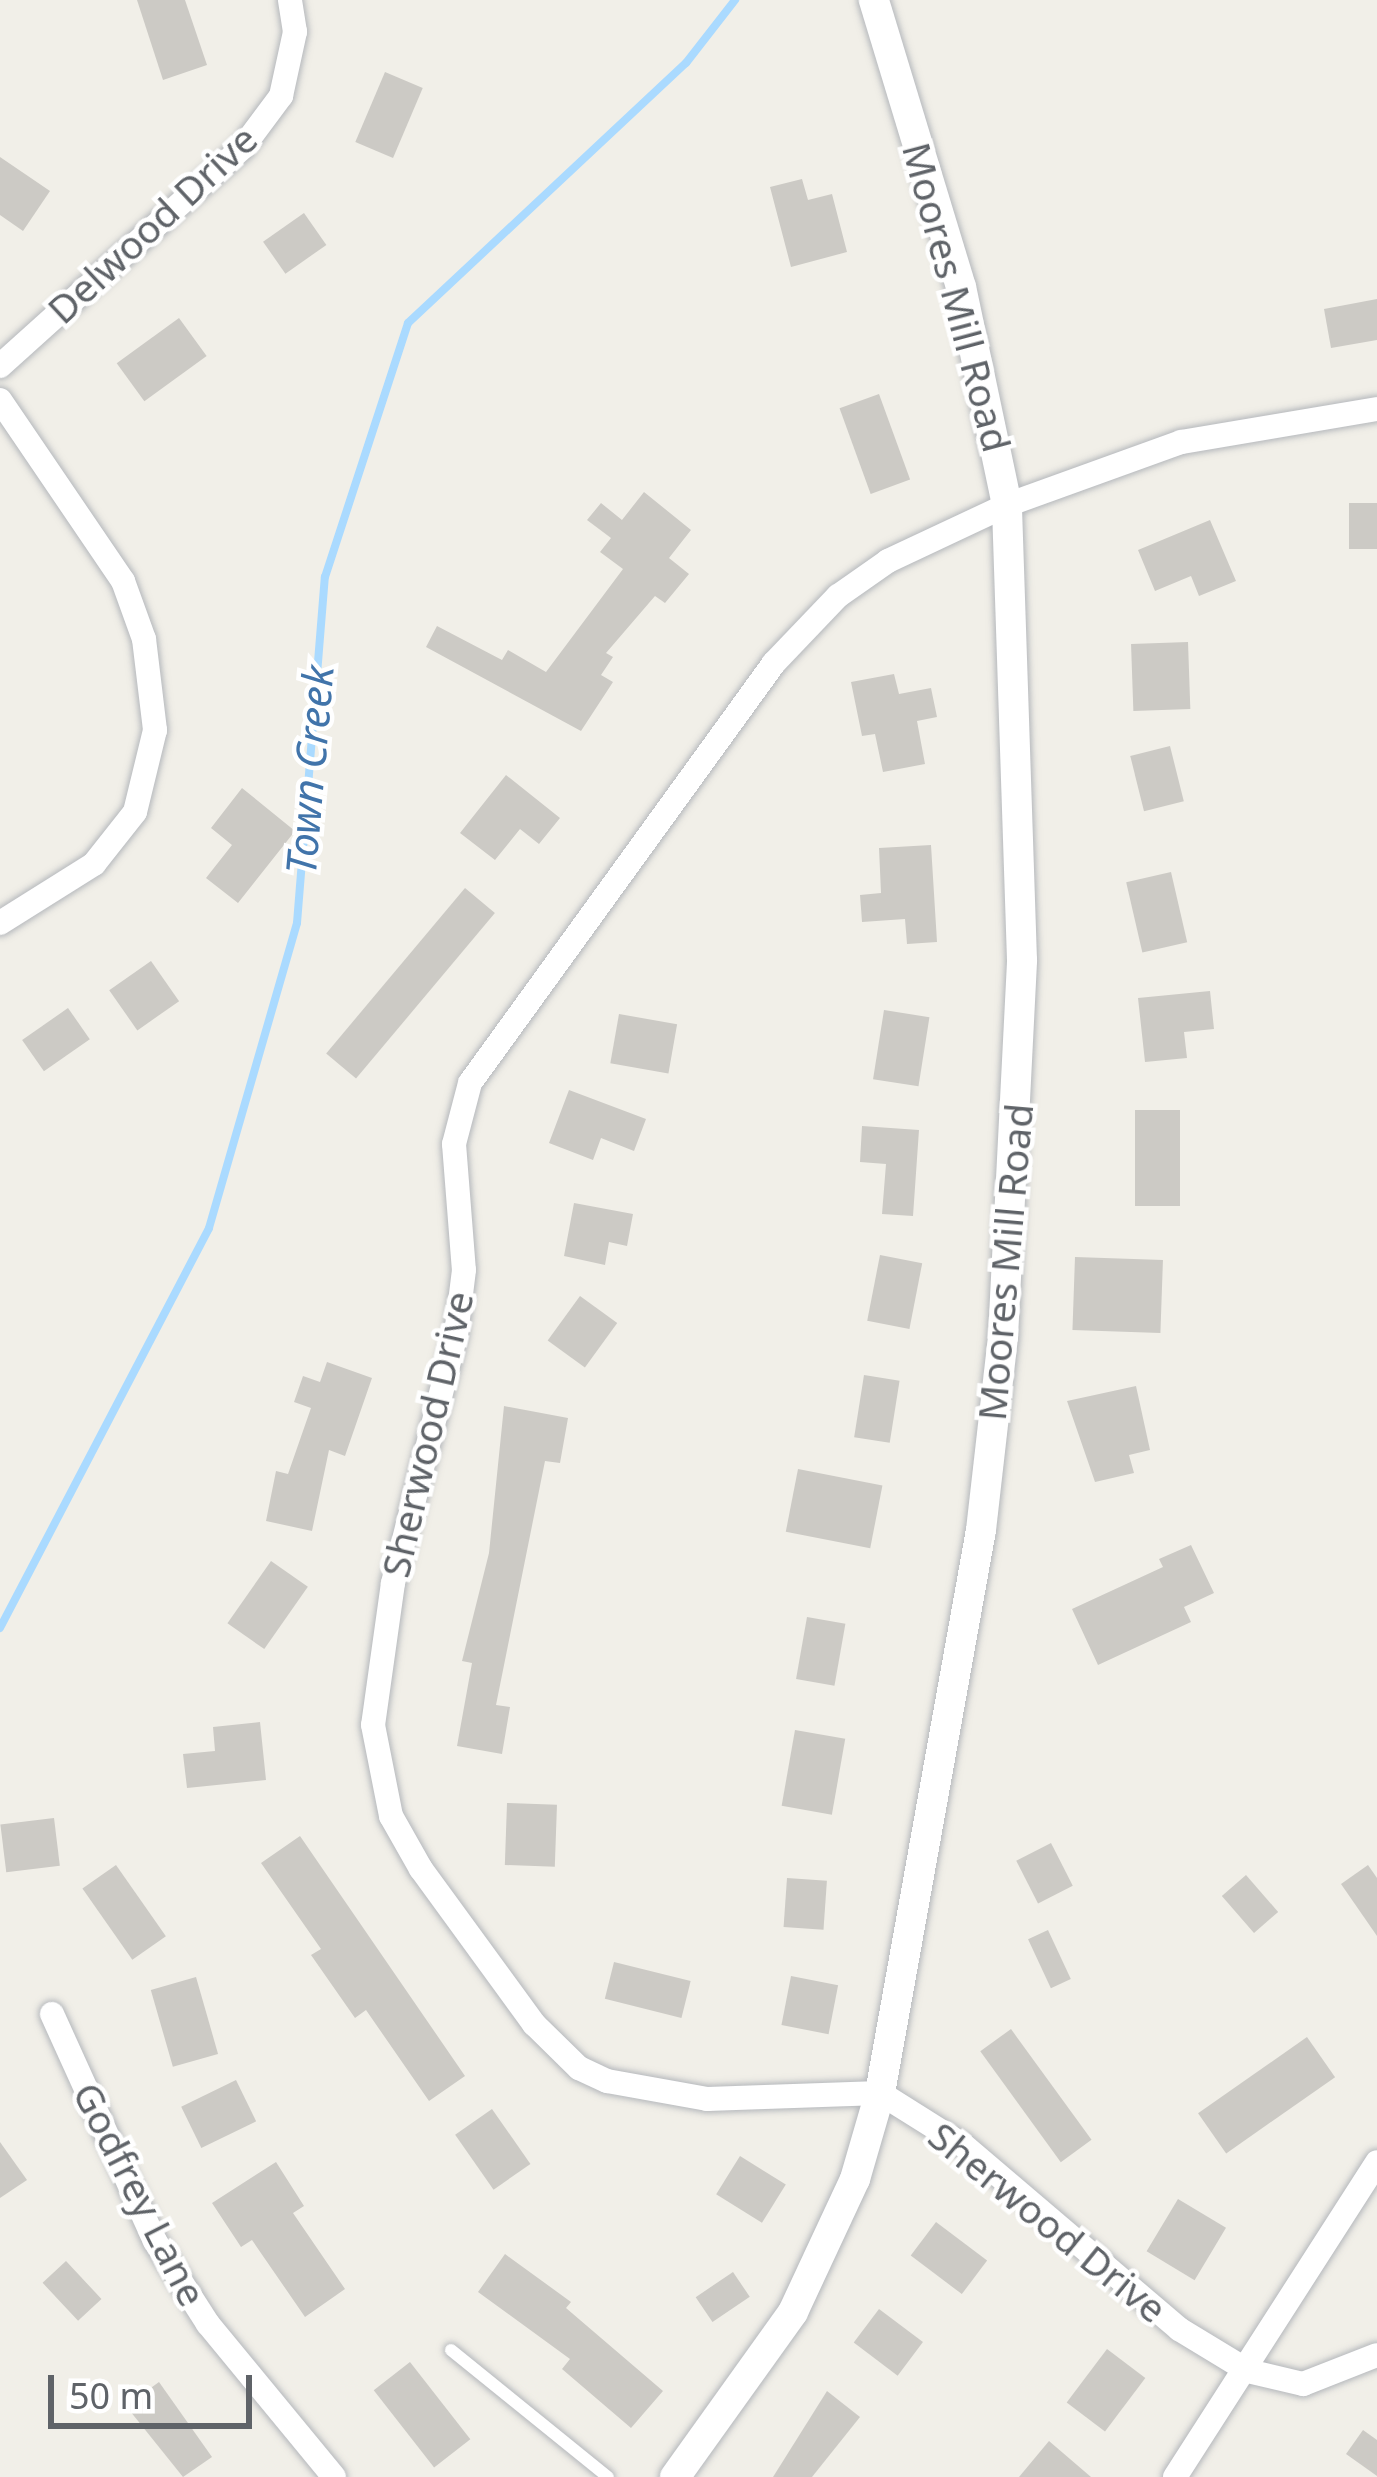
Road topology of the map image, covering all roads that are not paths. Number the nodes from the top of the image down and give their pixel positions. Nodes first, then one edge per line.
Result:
1 (290, 0) edge
2 (874, 0) edge
3 (0, 366) edge
4 (0, 400) edge
5 (1377, 409) edge
6 (1007, 505) junction
7 (0, 923) edge
8 (52, 2014) dead end
9 (880, 2093) junction
10 (1377, 2162) edge
11 (452, 2350) dead end
12 (1377, 2355) edge
13 (1248, 2371) junction
14 (334, 2477) edge
15 (608, 2477) edge
16 (675, 2477) edge
17 (1174, 2477) edge

1 - 3 street, Delwood Drive
2 - 6 street, Moores Mill Road
4 - 7 street
5 - 6 street, Sherwood Drive
6 - 9 street, Moores Mill Road
6 - 9 street, Sherwood Drive
8 - 14 street, Godfrey Lane
9 - 13 street, Sherwood Drive
9 - 16 street, Moores Mill Road
10 - 13 street
11 - 15 lane
12 - 13 street, Sherwood Drive
13 - 17 street

